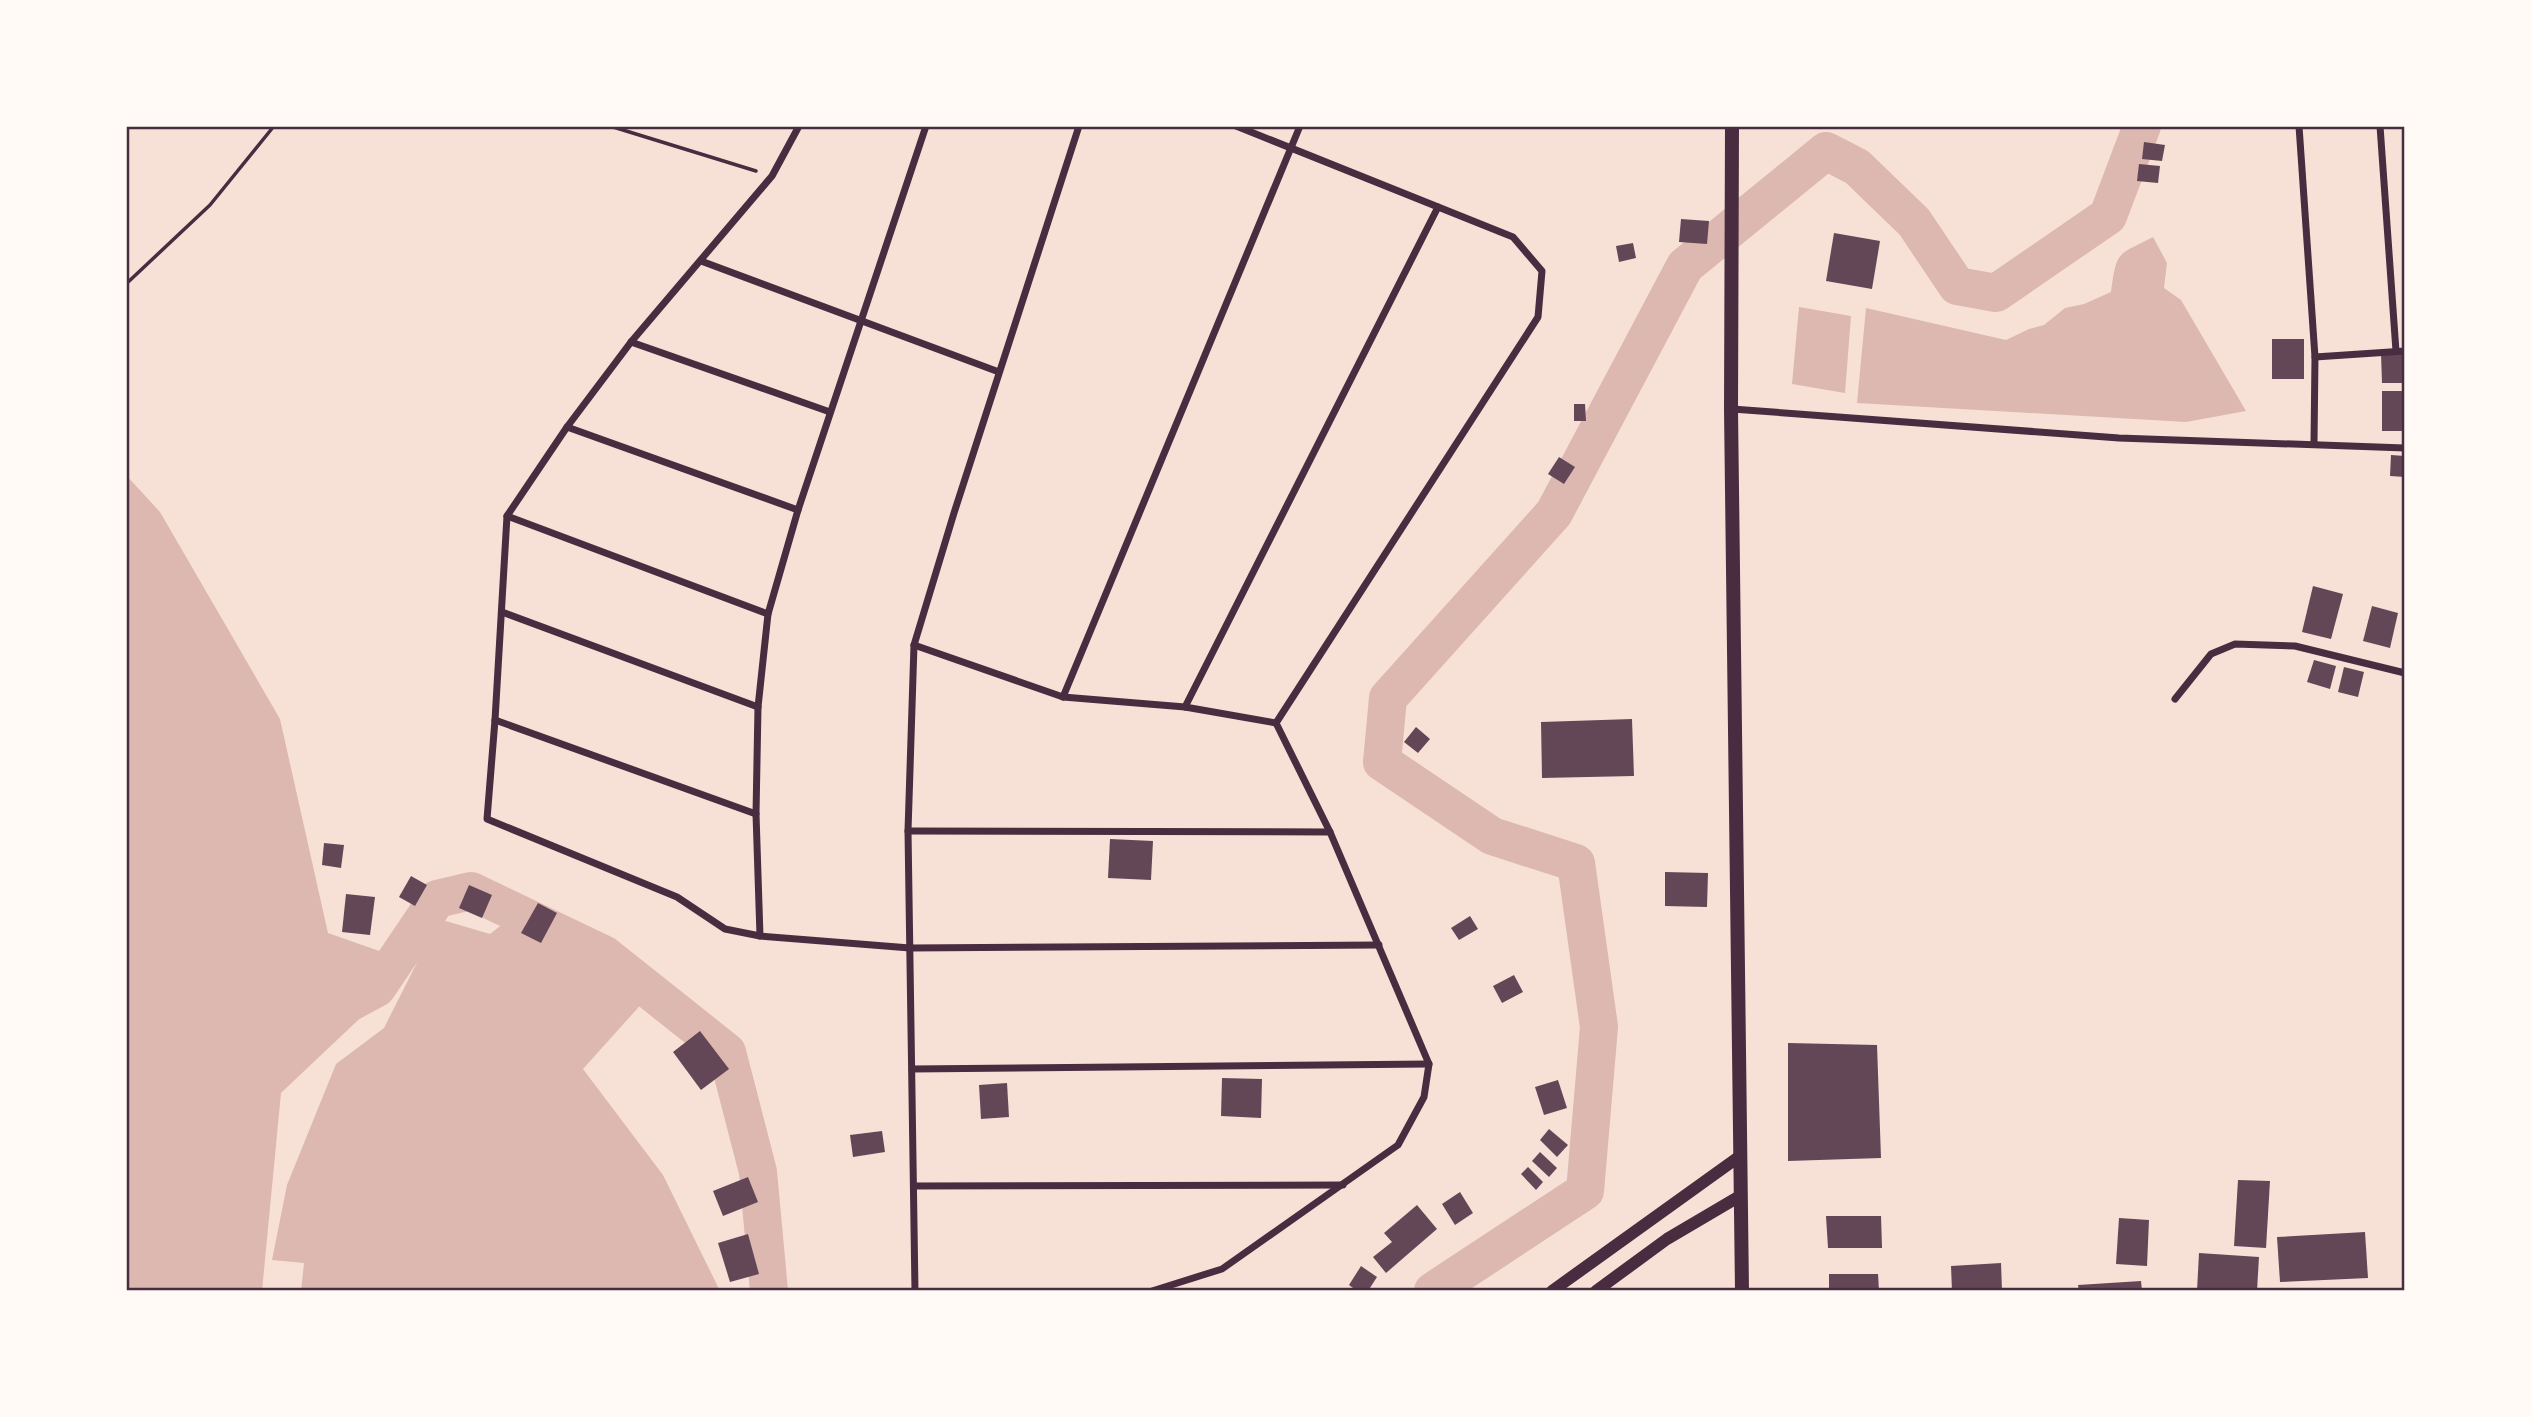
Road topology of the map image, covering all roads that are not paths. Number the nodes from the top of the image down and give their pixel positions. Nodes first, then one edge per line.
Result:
1 (799, 126) edge
2 (926, 126) edge
3 (1080, 126) edge
4 (1236, 126) edge
5 (1300, 126) edge
6 (1732, 126) edge
7 (2298, 126) edge
8 (2380, 126) edge
9 (1291, 150) junction
10 (1438, 207) junction
11 (701, 261) junction
12 (862, 320) junction
13 (631, 342) junction
14 (2396, 351) junction
15 (2405, 351) edge
16 (2315, 357) junction
17 (999, 372) junction
18 (1731, 409) junction
19 (830, 412) junction
20 (567, 427) junction
21 (2314, 443) junction
22 (2405, 448) edge
23 (798, 510) junction
24 (507, 516) junction
25 (502, 612) junction
26 (768, 614) junction
27 (914, 645) junction
28 (2405, 673) edge
29 (1063, 697) junction
30 (2175, 699) dead end
31 (758, 707) junction
32 (1185, 707) junction
33 (495, 720) junction
34 (1276, 723) junction
35 (756, 814) junction
36 (908, 831) junction
37 (1330, 832) junction
38 (760, 936) junction
39 (1379, 946) junction
40 (910, 948) junction
41 (1429, 1064) junction
42 (912, 1069) junction
43 (1740, 1156) junction
44 (1343, 1185) junction
45 (914, 1186) junction
46 (1740, 1196) junction
47 (915, 1291) edge
48 (1152, 1291) edge
49 (1552, 1291) edge
50 (1596, 1291) edge
51 (1742, 1291) edge

1 - 11 street
2 - 12 street
3 - 17 street
4 - 9 street
5 - 9 street
6 - 18 main road
7 - 16 street
8 - 14 street
9 - 10 street
9 - 29 street
10 - 32 street
10 - 34 street
11 - 12 street
11 - 13 street
12 - 17 street
12 - 19 street
13 - 19 street
13 - 20 street
14 - 15 street
14 - 16 street
16 - 21 street
17 - 27 street
18 - 21 street
18 - 43 main road
19 - 23 street
20 - 23 street
20 - 24 street
21 - 22 street
23 - 26 street
24 - 25 street
24 - 26 street
25 - 31 street
25 - 33 street
26 - 31 street
27 - 29 street
27 - 36 street
28 - 30 street
29 - 32 street
31 - 35 street
32 - 34 street
33 - 35 street
33 - 38 street
34 - 37 street
35 - 38 street
36 - 37 street
36 - 40 street
37 - 39 street
38 - 40 street
39 - 40 street
39 - 41 street
40 - 42 street
41 - 42 street
41 - 44 street
42 - 45 street
43 - 46 main road
43 - 49 street
44 - 45 street
44 - 48 street
45 - 47 street
46 - 50 street
46 - 51 main road

